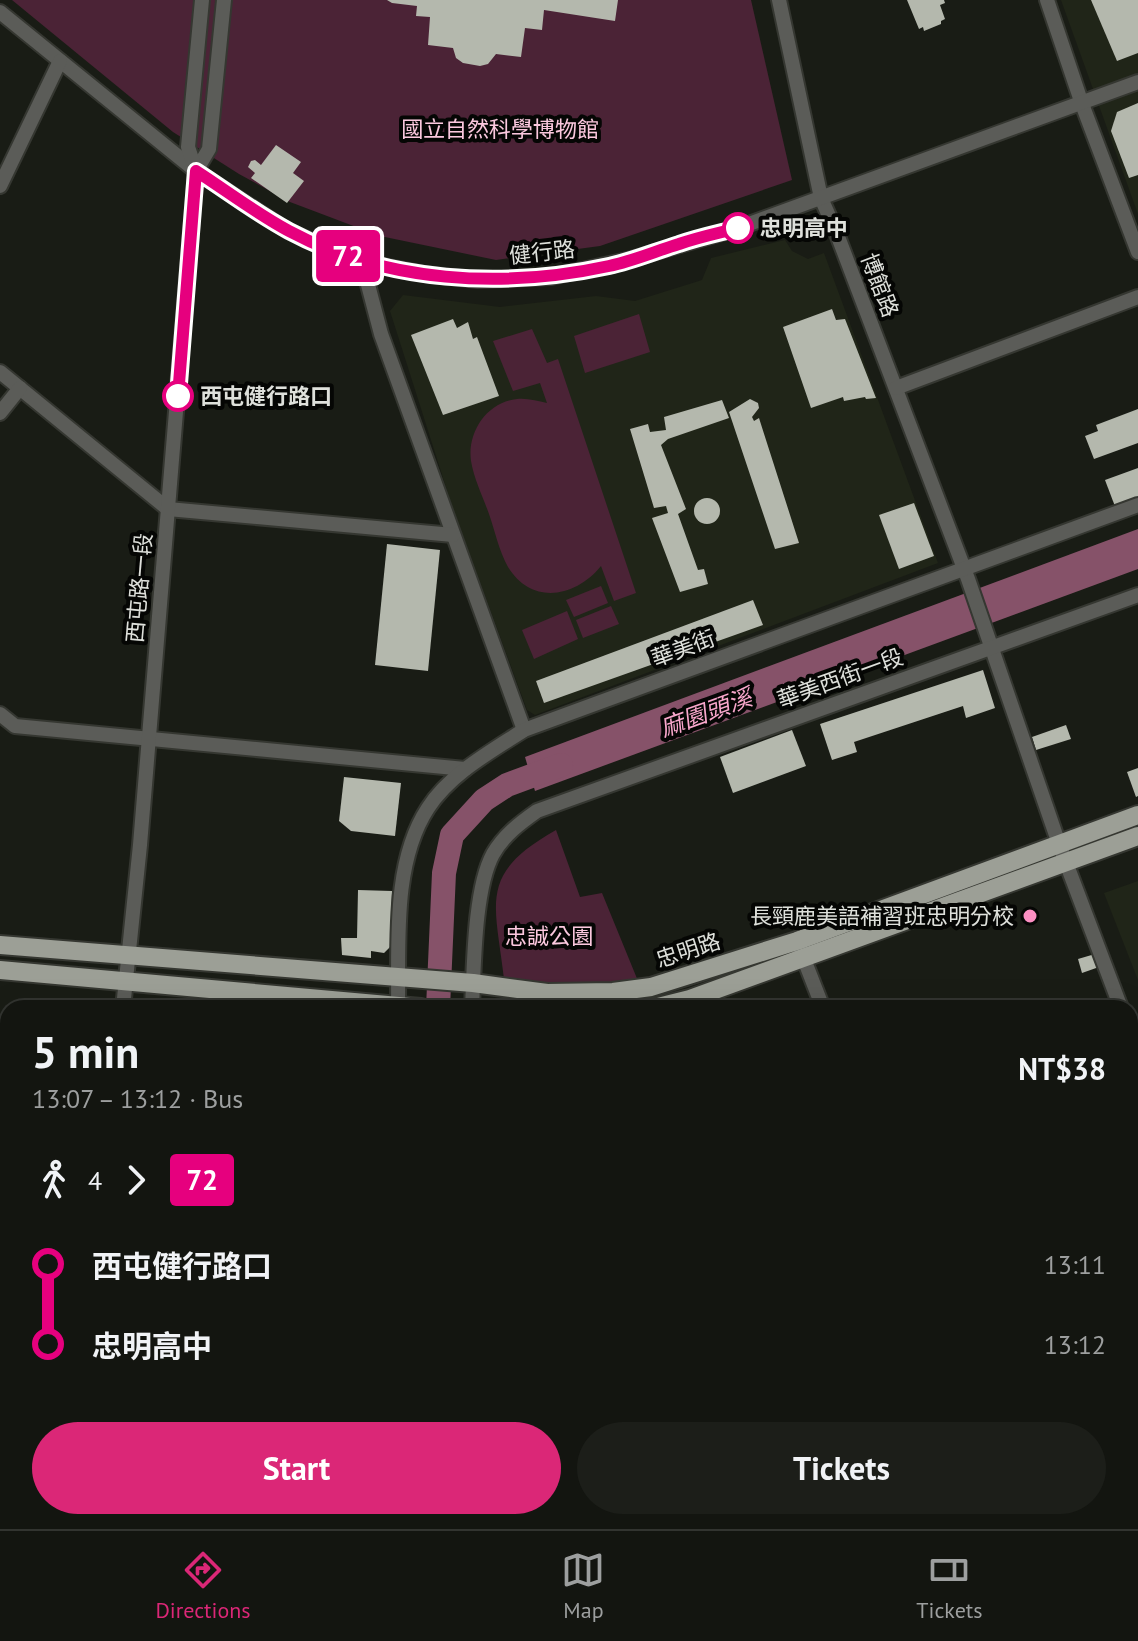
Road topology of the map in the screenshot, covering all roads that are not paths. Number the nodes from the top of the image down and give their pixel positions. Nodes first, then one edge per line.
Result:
1 (202, 0) edge
2 (224, 0) edge
3 (779, 0) edge
4 (1047, 0) edge
5 (0, 12) edge
6 (60, 61) junction
7 (1138, 82) edge
8 (1082, 104) junction
9 (196, 171) junction
10 (0, 186) edge
11 (821, 198) junction
12 (1138, 252) edge
13 (362, 262) junction
14 (1138, 297) edge
15 (0, 372) edge
16 (20, 388) junction
17 (896, 388) junction
18 (0, 413) edge
19 (1138, 505) edge
20 (168, 509) junction
21 (453, 535) junction
22 (966, 574) junction
23 (1138, 595) edge
24 (990, 644) junction
25 (0, 714) edge
26 (524, 730) junction
27 (149, 739) junction
28 (465, 769) junction
29 (1138, 815) edge
30 (1138, 836) edge
31 (1059, 844) junction
32 (1068, 862) junction
33 (0, 945) edge
34 (800, 949) junction
35 (129, 957) junction
36 (0, 970) edge
37 (403, 978) junction
38 (126, 981) junction
39 (470, 983) junction
40 (124, 1000) edge
41 (328, 1000) edge
42 (402, 1000) edge
43 (471, 1000) edge
44 (686, 1000) edge
45 (820, 1000) edge
46 (1118, 1000) edge

1 - 9 street, 西屯路一段
2 - 9 street, 西屯路一段
3 - 11 street, 博館路
4 - 8 street
5 - 6 street, 健行路
6 - 9 street, 健行路
6 - 10 street
7 - 8 street, 健行路
8 - 11 street, 健行路
8 - 12 street
9 - 13 street, 健行路
9 - 20 street, 西屯路一段
11 - 13 street, 健行路
11 - 17 street, 博館路
13 - 21 street
14 - 17 street
15 - 16 street
16 - 18 street
16 - 20 street
17 - 22 street, 博館路
19 - 22 street, 華美街
20 - 21 street
20 - 27 street, 西屯路一段
21 - 26 street
22 - 24 street, 博館路
22 - 26 street, 華美街
23 - 24 street, 華美西街一段
24 - 31 street
24 - 39 street, 華美西街一段
25 - 27 street
26 - 28 street, 華美街
27 - 28 street
27 - 35 street, 西屯路一段
28 - 37 street, 華美街
29 - 31 main road, 忠明路
30 - 32 main road, 忠明路
31 - 32 street
31 - 34 main road, 忠明路
32 - 34 main road, 忠明路
32 - 46 street
33 - 35 main road
34 - 39 main road, 忠明路
34 - 44 main road, 忠明路
34 - 45 street
35 - 37 main road
35 - 38 street, 西屯路一段
36 - 38 main road
37 - 39 main road, 忠明路
37 - 42 street, 華美街
38 - 40 street, 西屯路一段
38 - 41 main road
39 - 43 street, 華美西街一段

